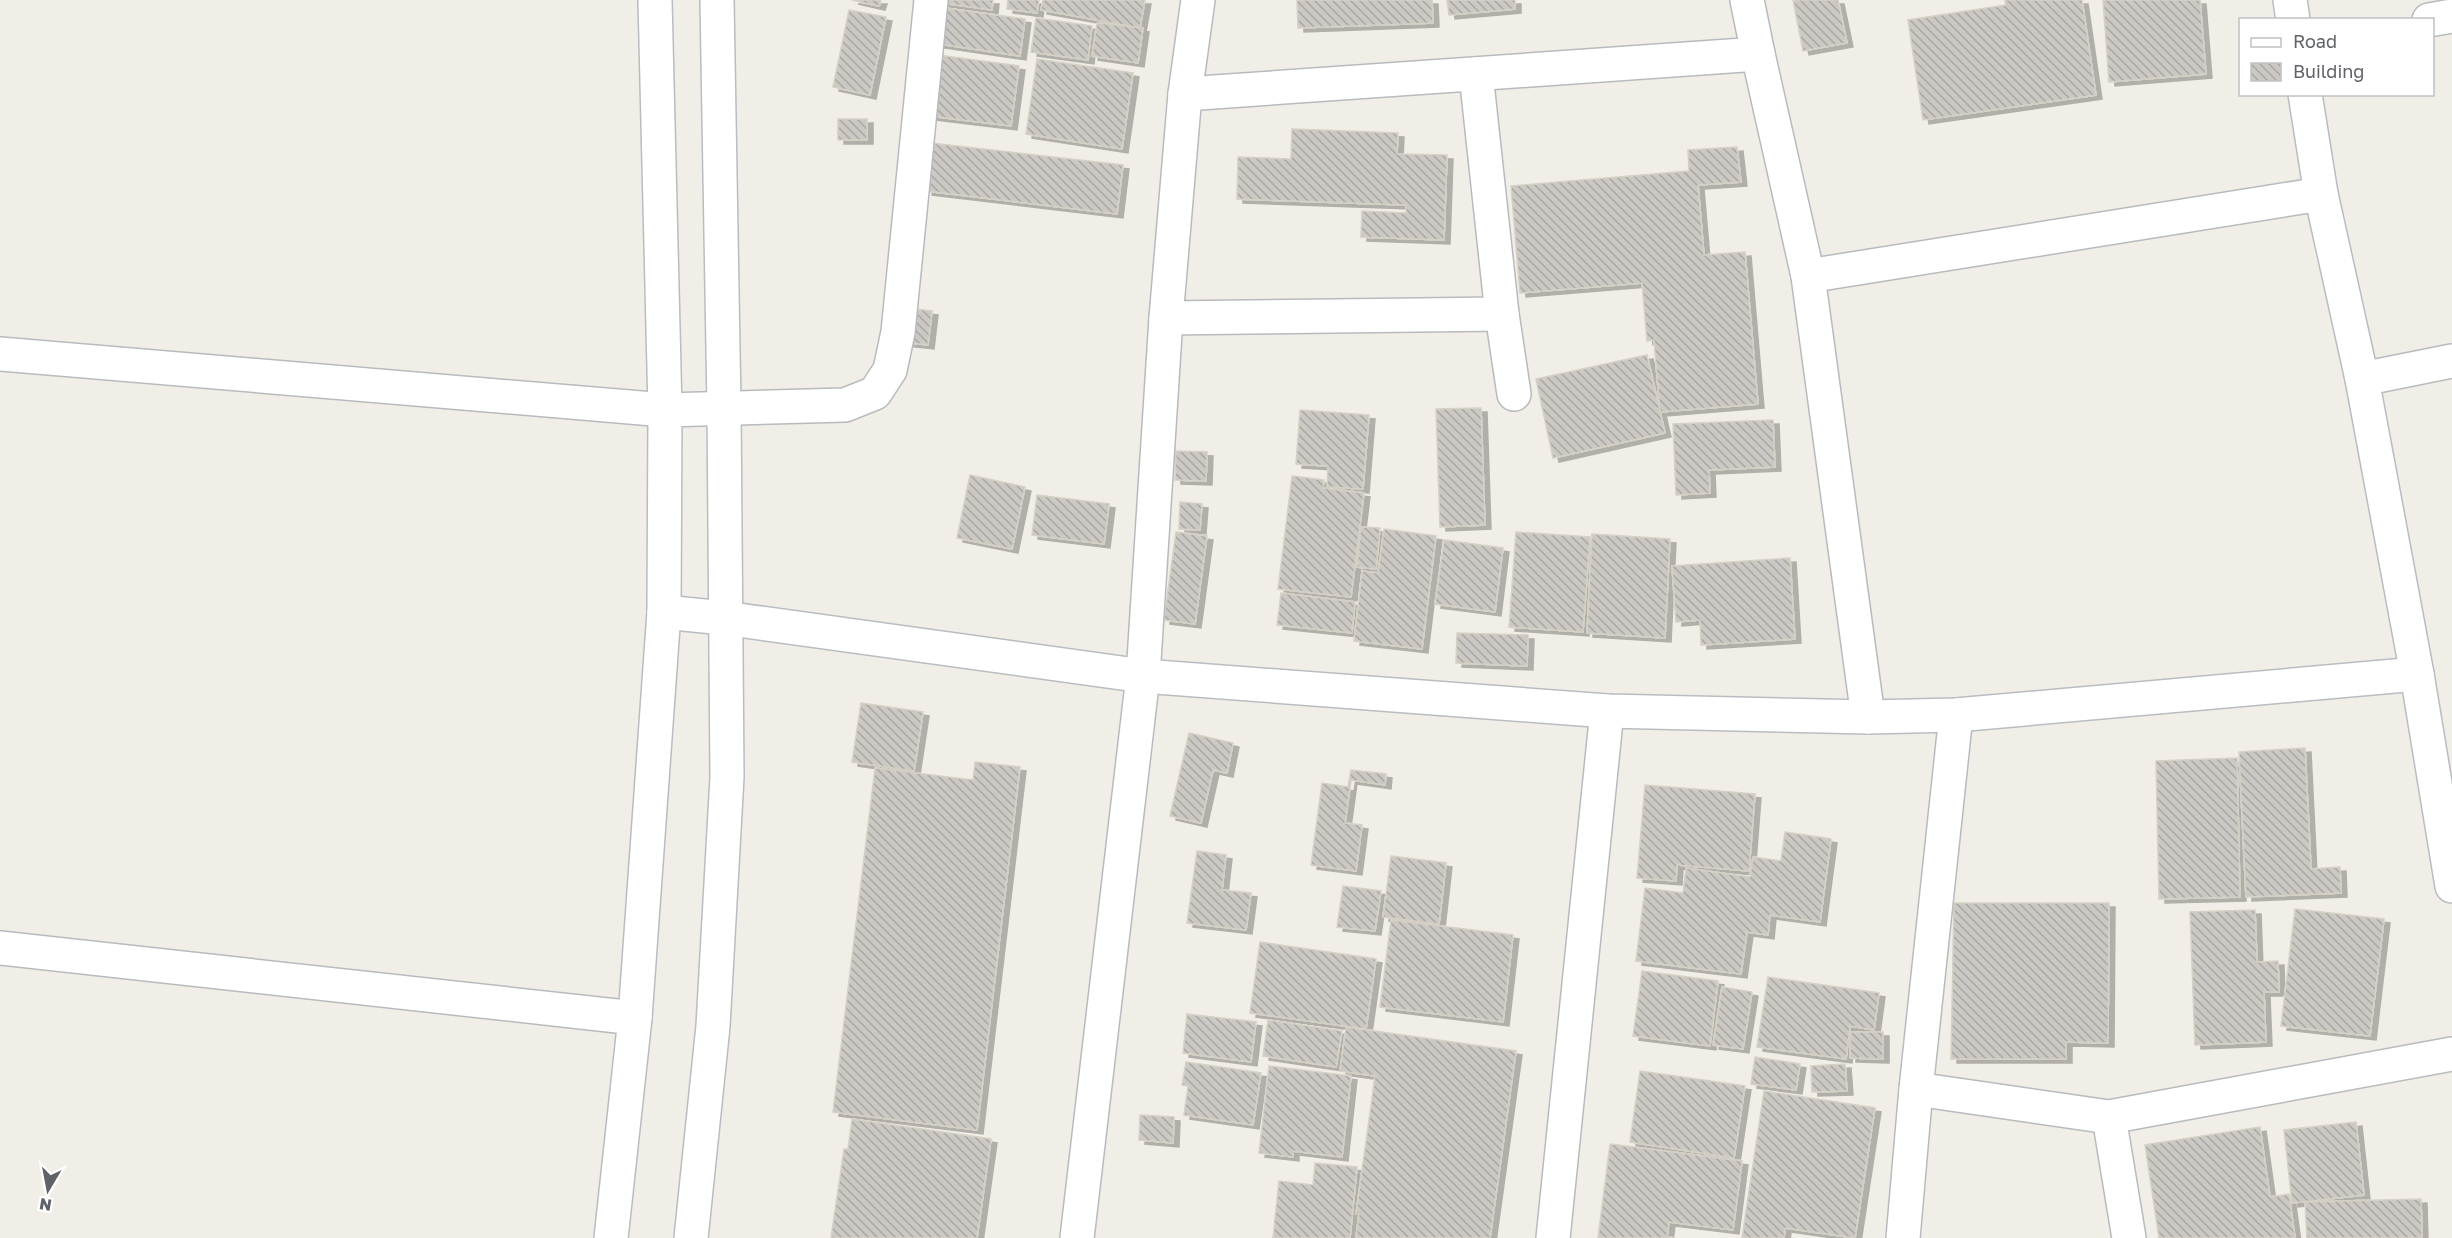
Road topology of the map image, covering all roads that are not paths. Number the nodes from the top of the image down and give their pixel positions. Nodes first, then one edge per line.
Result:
1 (655, 0) edge
2 (717, 0) edge
3 (931, 0) edge
4 (1198, 0) edge
5 (1747, 0) edge
6 (2290, 0) edge
7 (2452, 16) edge
8 (2293, 18) edge
9 (2434, 19) edge
10 (1758, 54) junction
11 (1476, 74) junction
12 (1185, 94) junction
13 (2305, 96) edge
14 (2320, 194) junction
15 (1808, 276) junction
16 (1502, 314) junction
17 (1166, 318) junction
18 (0, 354) edge
19 (2452, 361) edge
20 (2362, 379) junction
21 (1514, 394) dead end
22 (724, 407) junction
23 (665, 410) junction
24 (664, 612) junction
25 (724, 618) junction
26 (2417, 674) junction
27 (1143, 676) junction
28 (1606, 711) junction
29 (1956, 715) junction
30 (1868, 717) junction
31 (2452, 886) edge
32 (0, 948) edge
33 (635, 1018) junction
34 (2452, 1054) edge
35 (1916, 1089) junction
36 (2109, 1117) junction
37 (611, 1238) edge
38 (691, 1238) edge
39 (1077, 1238) edge
40 (1553, 1238) edge
41 (1904, 1238) edge
42 (2129, 1238) edge

1 - 23 street
2 - 22 street
3 - 22 street
4 - 12 street
5 - 10 street
6 - 8 street
7 - 9 street
10 - 11 street
10 - 15 street
11 - 12 street
11 - 16 street
12 - 17 street
13 - 14 street
14 - 15 street
14 - 20 street
15 - 30 street
16 - 17 street
16 - 21 street
17 - 27 street
18 - 23 street
19 - 20 street
20 - 26 street
22 - 23 street
22 - 25 street
23 - 24 street
24 - 25 street
24 - 33 street
25 - 27 street
25 - 38 street
26 - 29 street
26 - 31 street
27 - 28 street
27 - 39 street
28 - 30 street
28 - 40 street
29 - 30 street
29 - 35 street
32 - 33 street
33 - 37 street
34 - 36 street
35 - 36 street
35 - 41 street
36 - 42 street

